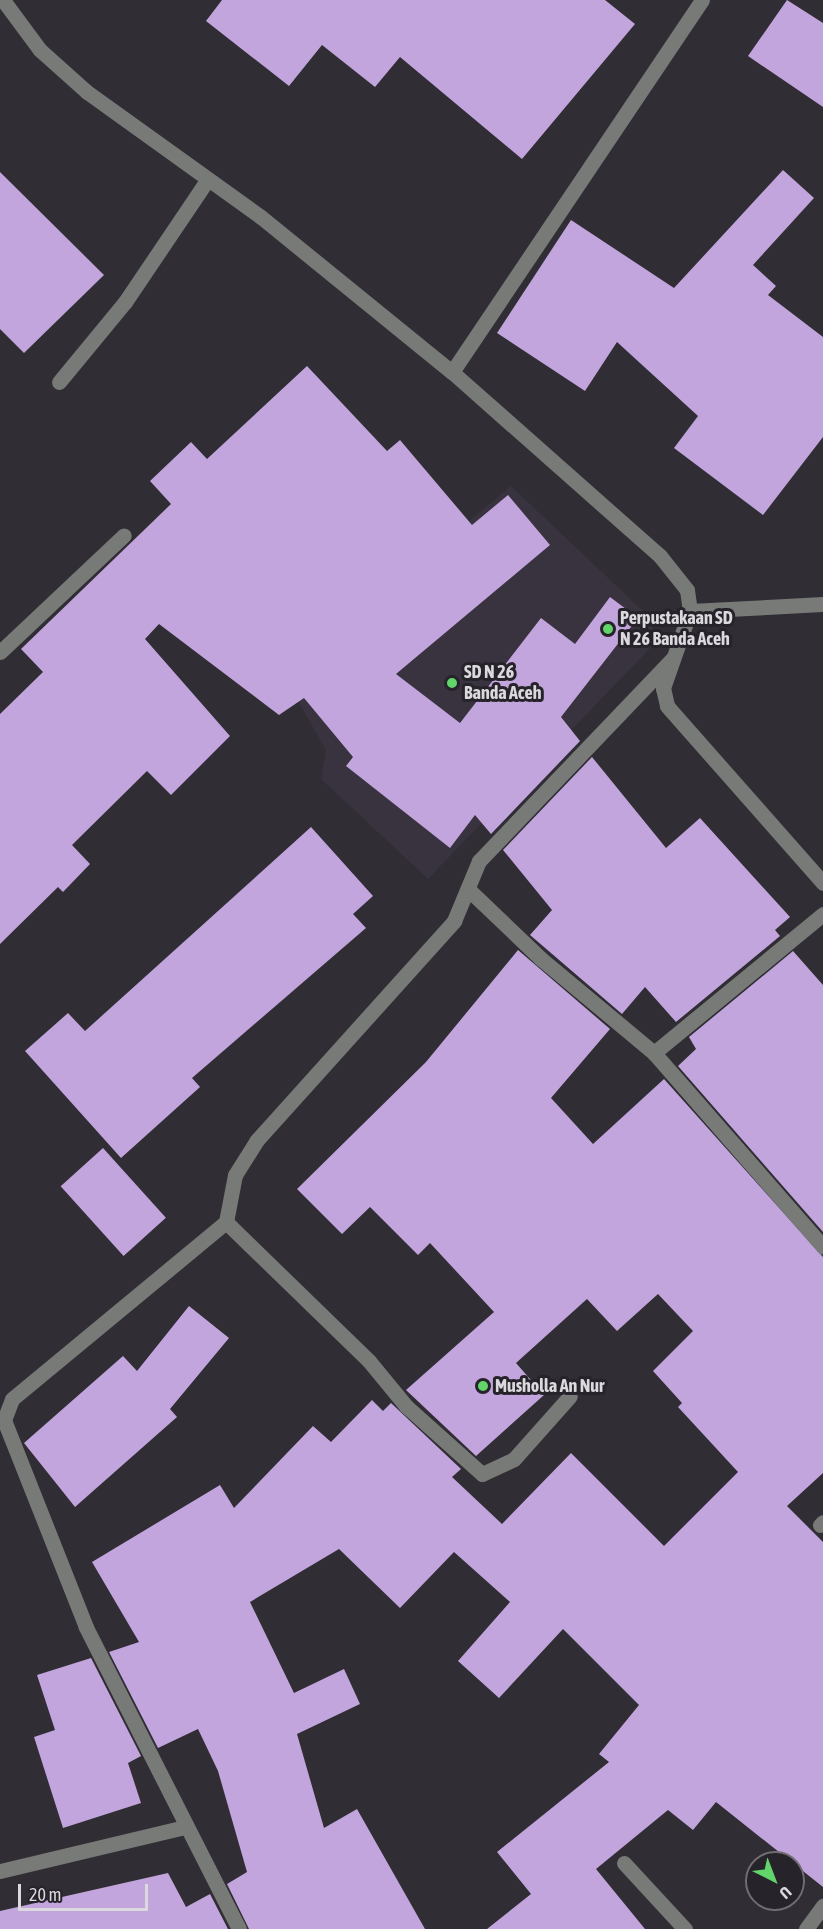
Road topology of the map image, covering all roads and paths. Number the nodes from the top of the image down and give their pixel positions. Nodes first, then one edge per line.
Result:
1 (3, 0) edge
2 (702, 0) edge
3 (208, 179) junction
4 (452, 372) junction
5 (59, 382) dead end
6 (124, 535) dead end
7 (823, 604) edge
8 (690, 611) junction
9 (0, 652) edge
10 (673, 658) junction
11 (823, 883) edge
12 (470, 891) junction
13 (823, 914) edge
14 (654, 1053) junction
15 (226, 1222) junction
16 (823, 1247) edge
17 (570, 1396) dead end
18 (185, 1827) junction
19 (624, 1863) dead end
20 (0, 1871) edge
21 (823, 1906) edge
22 (239, 1929) edge
23 (685, 1929) edge
24 (806, 1929) edge

1 - 3 street
2 - 4 street
3 - 4 street
3 - 5 street
4 - 8 street
6 - 9 street
7 - 8 street
8 - 10 street
10 - 11 street
10 - 12 street
12 - 14 street
12 - 15 street
13 - 14 street
14 - 16 street
15 - 17 street
15 - 18 street
18 - 20 street
18 - 22 street
19 - 23 street
21 - 24 street

